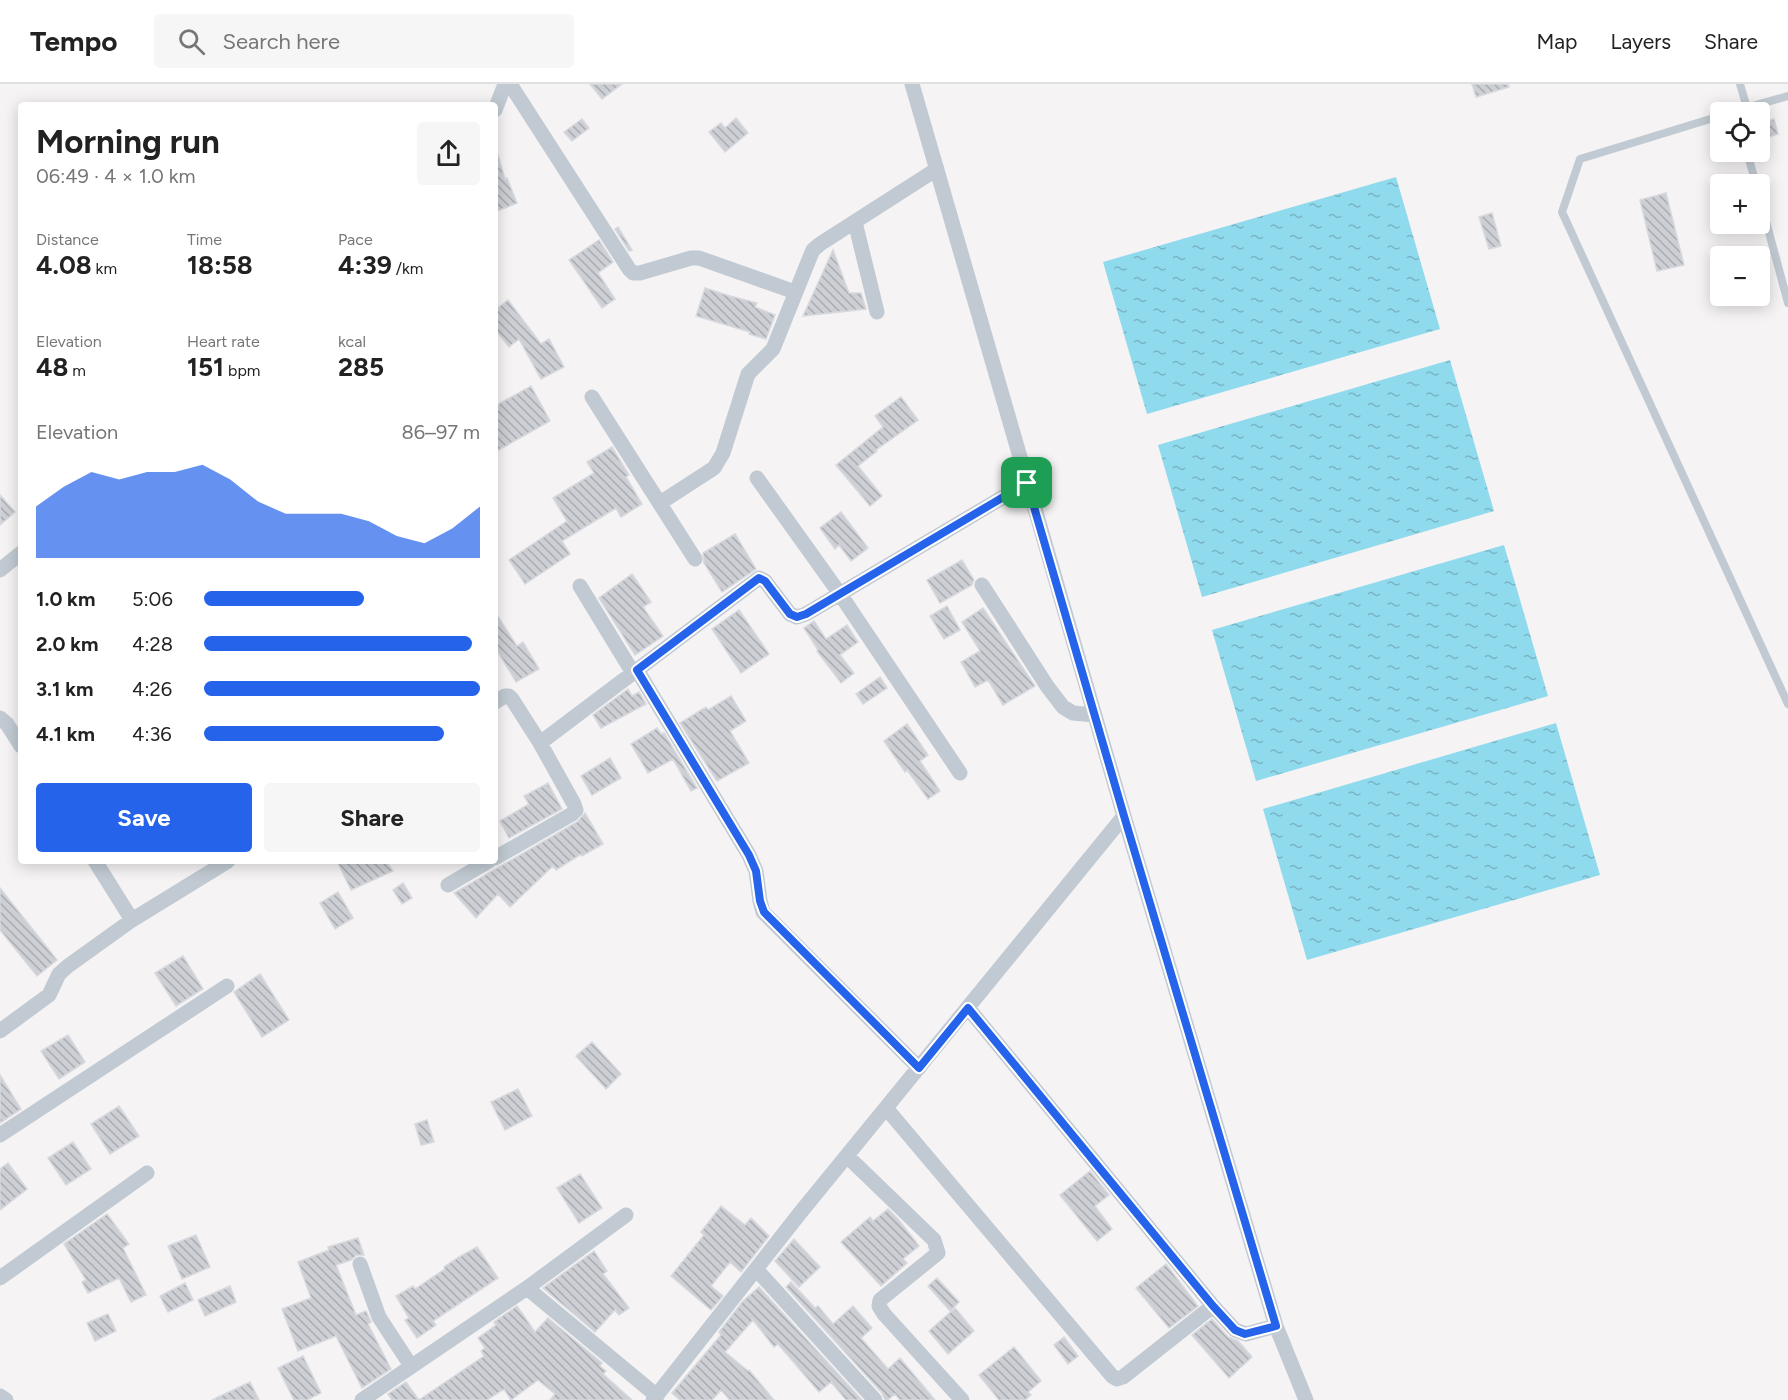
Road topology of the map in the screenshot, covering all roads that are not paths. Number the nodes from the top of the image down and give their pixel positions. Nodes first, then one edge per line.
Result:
1 (505, 84) edge
2 (510, 84) edge
3 (912, 84) edge
4 (1740, 84) edge
5 (1788, 96) edge
6 (498, 102) edge
7 (1745, 102) edge
8 (1768, 102) edge
9 (1710, 119) edge
10 (937, 169) junction
11 (855, 222) junction
12 (1769, 234) edge
13 (795, 292) junction
14 (1788, 303) edge
15 (877, 312) dead end
16 (592, 397) dead end
17 (757, 478) dead end
18 (1027, 483) junction
19 (660, 503) junction
20 (18, 556) edge
21 (695, 559) dead end
22 (0, 570) edge
23 (982, 585) dead end
24 (580, 586) dead end
25 (840, 594) junction
26 (635, 671) junction
27 (498, 700) edge
28 (1788, 704) edge
29 (1094, 715) junction
30 (0, 718) edge
31 (18, 741) edge
32 (540, 743) junction
33 (960, 773) dead end
34 (1124, 816) junction
35 (498, 856) edge
36 (97, 864) edge
37 (223, 864) edge
38 (484, 864) edge
39 (448, 885) dead end
40 (132, 920) junction
41 (227, 986) dead end
42 (968, 1008) junction
43 (0, 1031) edge
44 (919, 1068) junction
45 (886, 1108) junction
46 (0, 1136) edge
47 (847, 1156) junction
48 (147, 1173) dead end
49 (626, 1215) dead end
50 (360, 1264) dead end
51 (756, 1269) junction
52 (0, 1278) edge
53 (527, 1288) junction
54 (1213, 1306) junction
55 (1276, 1326) junction
56 (411, 1366) junction
57 (0, 1395) edge
58 (655, 1398) edge
59 (6, 1400) edge
60 (362, 1400) edge
61 (875, 1400) edge
62 (962, 1400) edge
63 (1306, 1400) edge

1 - 6 street
2 - 13 street
3 - 10 street
4 - 7 lane
5 - 8 lane
9 - 28 lane
10 - 11 street
10 - 18 street
11 - 13 street
11 - 15 street
12 - 14 lane
13 - 19 street
16 - 19 street
17 - 25 street
18 - 25 street
18 - 29 street
19 - 21 street
20 - 22 street
23 - 29 street
24 - 26 street
25 - 26 street
25 - 33 street
26 - 32 street
26 - 44 street
27 - 32 street
29 - 34 street
30 - 31 street
32 - 35 street
34 - 42 street
34 - 55 street
36 - 40 street
37 - 40 street
38 - 39 street
40 - 43 street
41 - 46 street
42 - 44 street
42 - 54 street
44 - 45 street
45 - 47 street
45 - 54 street
47 - 51 street
47 - 62 street
48 - 52 street
49 - 53 street
50 - 56 street
51 - 58 street
51 - 61 street
53 - 56 street
53 - 58 street
54 - 55 street
55 - 63 street
56 - 60 street
57 - 59 street

